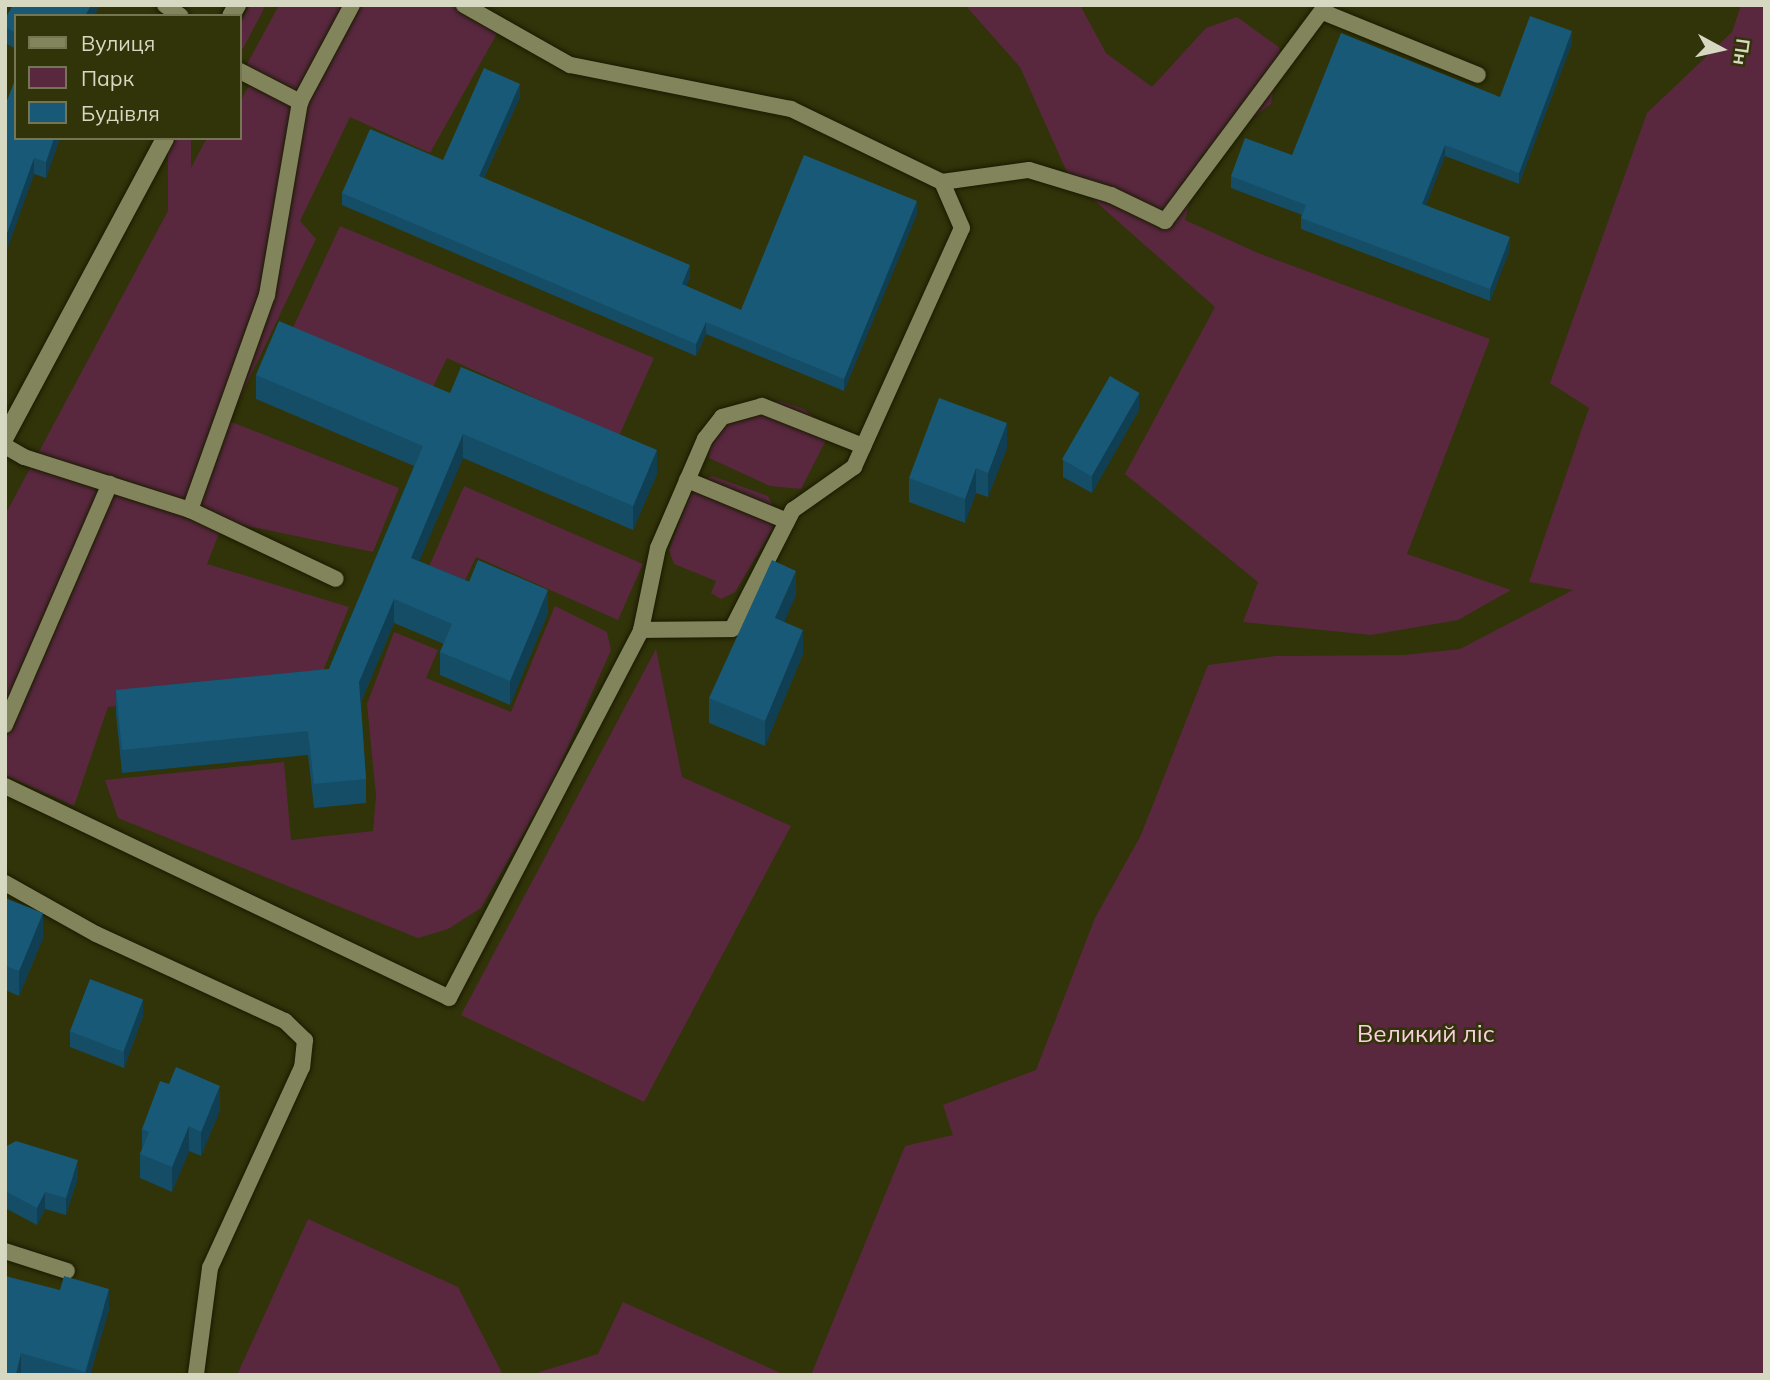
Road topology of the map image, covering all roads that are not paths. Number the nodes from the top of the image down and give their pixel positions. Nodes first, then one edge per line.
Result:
1 (352, 5) edge
2 (464, 5) edge
3 (1324, 9) edge
4 (242, 72) edge
5 (1478, 75) dead end
6 (300, 102) junction
7 (164, 140) edge
8 (942, 182) junction
9 (5, 437) edge
10 (5, 446) edge
11 (863, 446) junction
12 (687, 480) junction
13 (110, 484) junction
14 (190, 510) junction
15 (787, 521) junction
16 (336, 579) dead end
17 (642, 630) junction
18 (5, 725) edge
19 (5, 786) edge
20 (5, 883) edge
21 (5, 1251) edge
22 (67, 1271) dead end
23 (197, 1375) edge

1 - 6 lane
2 - 8 lane
3 - 5 lane
3 - 8 lane
4 - 6 lane
6 - 14 lane
7 - 9 street
8 - 11 lane
10 - 13 lane
11 - 12 lane
11 - 15 lane
12 - 15 lane
12 - 17 lane
13 - 14 lane
13 - 18 lane
14 - 16 lane
15 - 17 lane
17 - 19 lane
20 - 23 lane
21 - 22 lane

